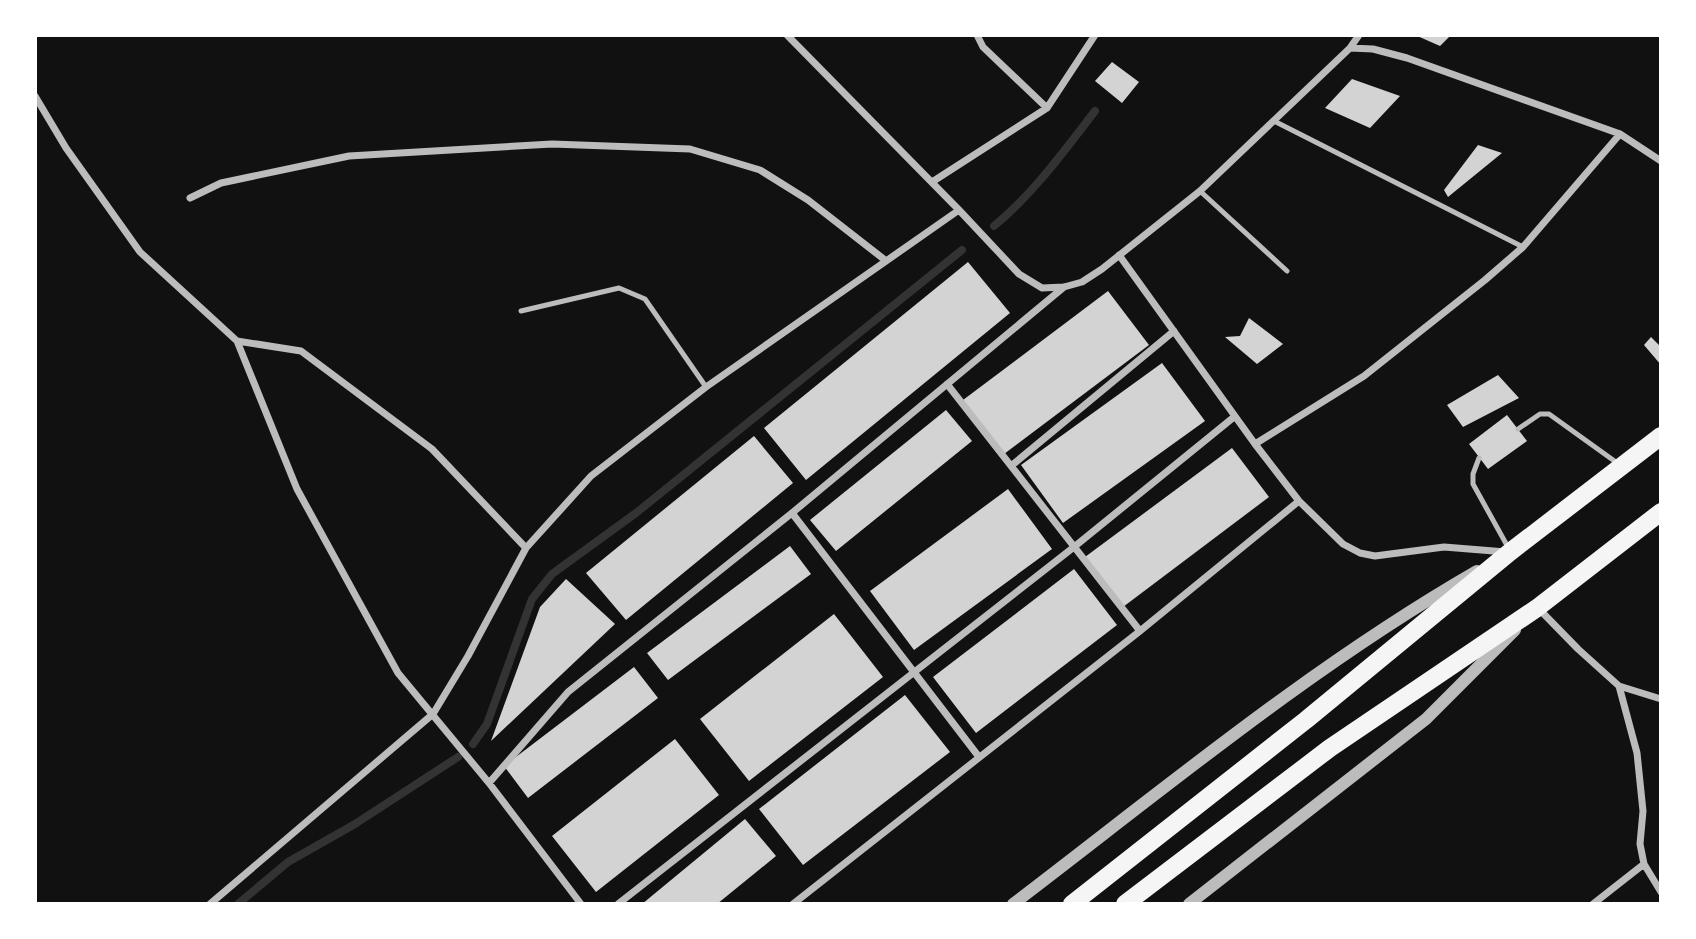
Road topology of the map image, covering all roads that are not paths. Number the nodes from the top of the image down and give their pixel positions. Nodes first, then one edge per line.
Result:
1 (787, 35) edge
2 (977, 35) edge
3 (1095, 35) edge
4 (1359, 35) edge
5 (1350, 48) junction
6 (35, 96) edge
7 (1047, 107) junction
8 (1274, 121) junction
9 (1620, 134) junction
10 (1661, 161) edge
11 (932, 182) junction
12 (1200, 191) junction
13 (190, 198) dead end
14 (959, 210) junction
15 (1522, 247) junction
16 (1119, 255) junction
17 (886, 260) junction
18 (1287, 271) dead end
19 (1064, 287) junction
20 (522, 311) dead end
21 (1174, 331) junction
22 (237, 341) junction
23 (947, 384) junction
24 (706, 387) junction
25 (1234, 417) junction
26 (1518, 429) dead end
27 (1661, 436) edge
28 (1255, 444) junction
29 (1479, 458) dead end
30 (1011, 466) junction
31 (1622, 467) junction
32 (1299, 501) junction
33 (1661, 512) edge
34 (792, 513) junction
35 (1074, 547) junction
36 (526, 548) junction
37 (1510, 552) junction
38 (1537, 608) junction
39 (1140, 631) junction
40 (914, 672) junction
41 (1619, 686) junction
42 (1661, 699) edge
43 (433, 714) junction
44 (979, 757) junction
45 (489, 783) junction
46 (1644, 864) junction
47 (1661, 892) edge
48 (210, 904) edge
49 (581, 904) edge
50 (618, 904) edge
51 (793, 904) edge
52 (1013, 904) edge
53 (1072, 904) edge
54 (1125, 904) edge
55 (1189, 904) edge
56 (1593, 904) edge

1 - 11 street
2 - 7 street
3 - 7 street
4 - 5 street
5 - 8 street
5 - 9 street
6 - 22 street
7 - 11 street
8 - 12 street
8 - 15 lane
9 - 10 street
9 - 15 street
11 - 14 street
12 - 16 street
12 - 18 lane
13 - 17 street
14 - 17 street
14 - 19 street
15 - 28 street
16 - 19 street
16 - 21 street
17 - 24 street
19 - 23 street
20 - 24 lane
21 - 25 street
21 - 30 street
22 - 36 street
22 - 43 street
23 - 30 street
23 - 34 street
24 - 36 street
25 - 28 street
25 - 35 street
26 - 31 lane
27 - 31 main road
28 - 32 street
29 - 37 lane
30 - 35 street
31 - 37 main road
32 - 37 street
32 - 39 street
33 - 38 main road
34 - 40 street
34 - 45 street
35 - 39 street
35 - 40 street
36 - 43 street
37 - 52 street
37 - 53 main road
38 - 41 street
38 - 54 main road
38 - 55 street
39 - 44 street
40 - 44 street
40 - 50 street
41 - 42 street
41 - 46 street
43 - 45 street
43 - 48 street
44 - 51 street
45 - 49 street
46 - 47 street
46 - 56 street

